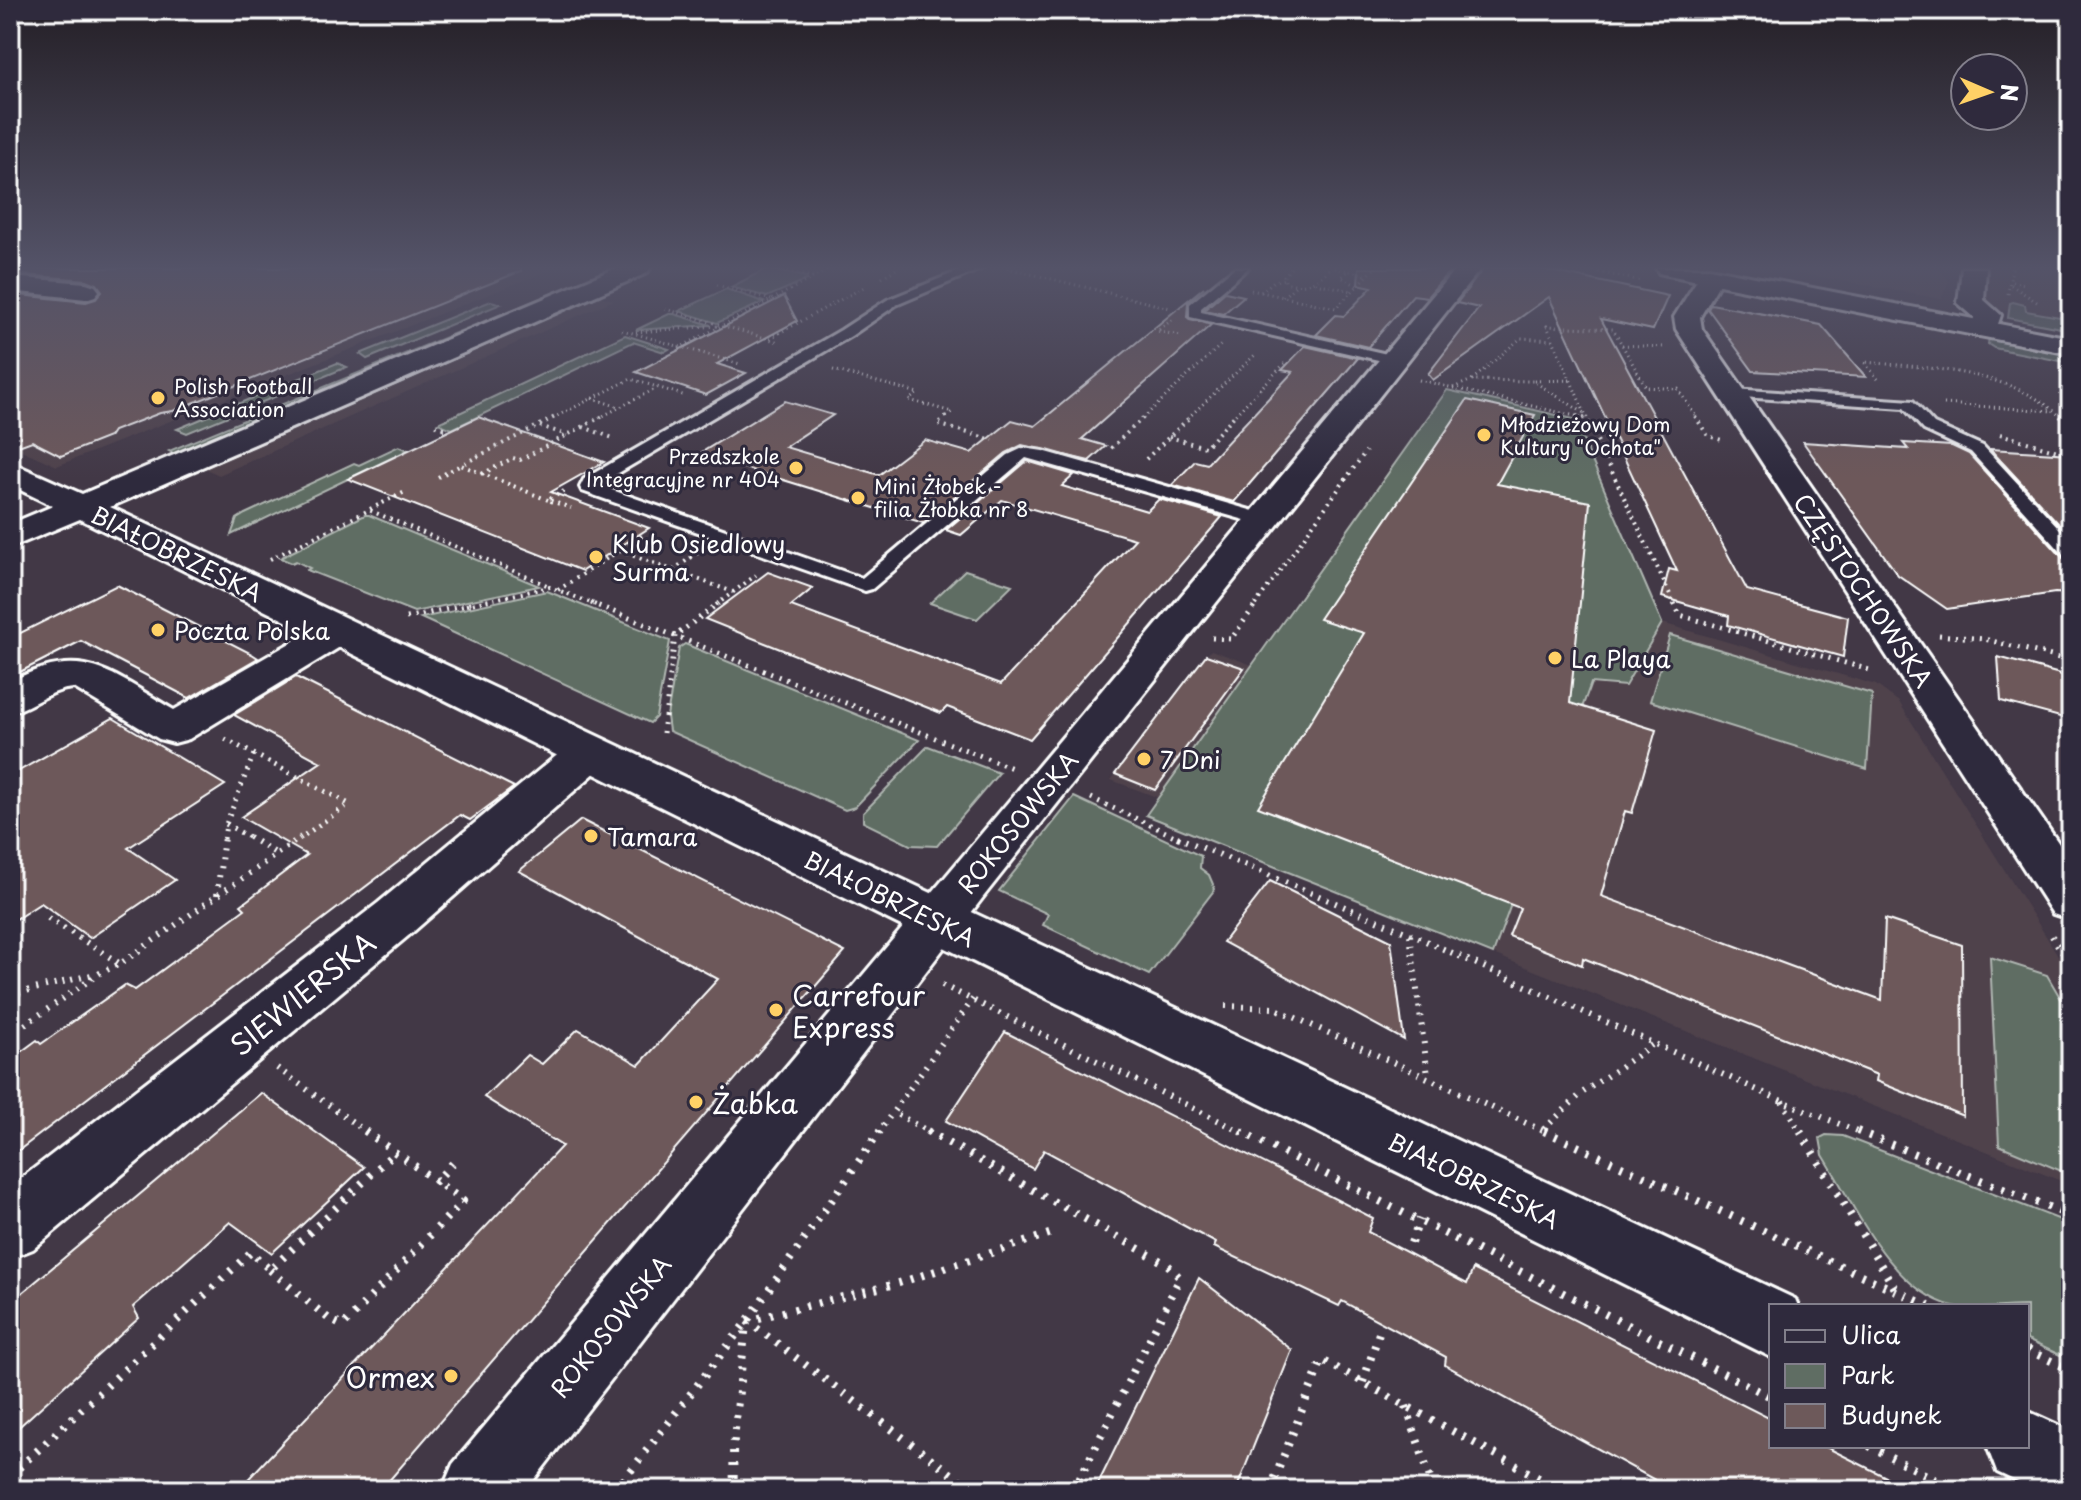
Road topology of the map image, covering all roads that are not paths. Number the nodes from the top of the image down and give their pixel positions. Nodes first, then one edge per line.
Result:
1 (473, 338) edge
2 (836, 338) edge
3 (1299, 338) edge
4 (1413, 338) edge
5 (1697, 338) edge
6 (2028, 338) edge
7 (2071, 346) edge
8 (1396, 360) junction
9 (1733, 393) junction
10 (10, 472) edge
11 (81, 507) junction
12 (1265, 520) junction
13 (10, 537) edge
14 (2071, 552) edge
15 (339, 631) junction
16 (10, 699) edge
17 (589, 753) junction
18 (2058, 913) edge
19 (937, 920) junction
20 (10, 1227) edge
21 (1769, 1322) edge
22 (2027, 1448) edge
23 (2071, 1469) edge
24 (479, 1490) edge

1 - 11 street
2 - 12 lane
3 - 8 lane
4 - 8 street, ROKOSOWSKA
5 - 9 street, CZĘSTOCHOWSKA
6 - 7 street
8 - 12 street, ROKOSOWSKA
9 - 14 lane
9 - 18 street, CZĘSTOCHOWSKA
10 - 11 street, BIAŁOBRZESKA
11 - 13 street
11 - 15 street, BIAŁOBRZESKA
12 - 19 street, ROKOSOWSKA
15 - 16 street
15 - 17 street, BIAŁOBRZESKA
17 - 19 street, BIAŁOBRZESKA
17 - 20 street, SIEWIERSKA
19 - 21 street, BIAŁOBRZESKA
19 - 24 street, ROKOSOWSKA
22 - 23 street

